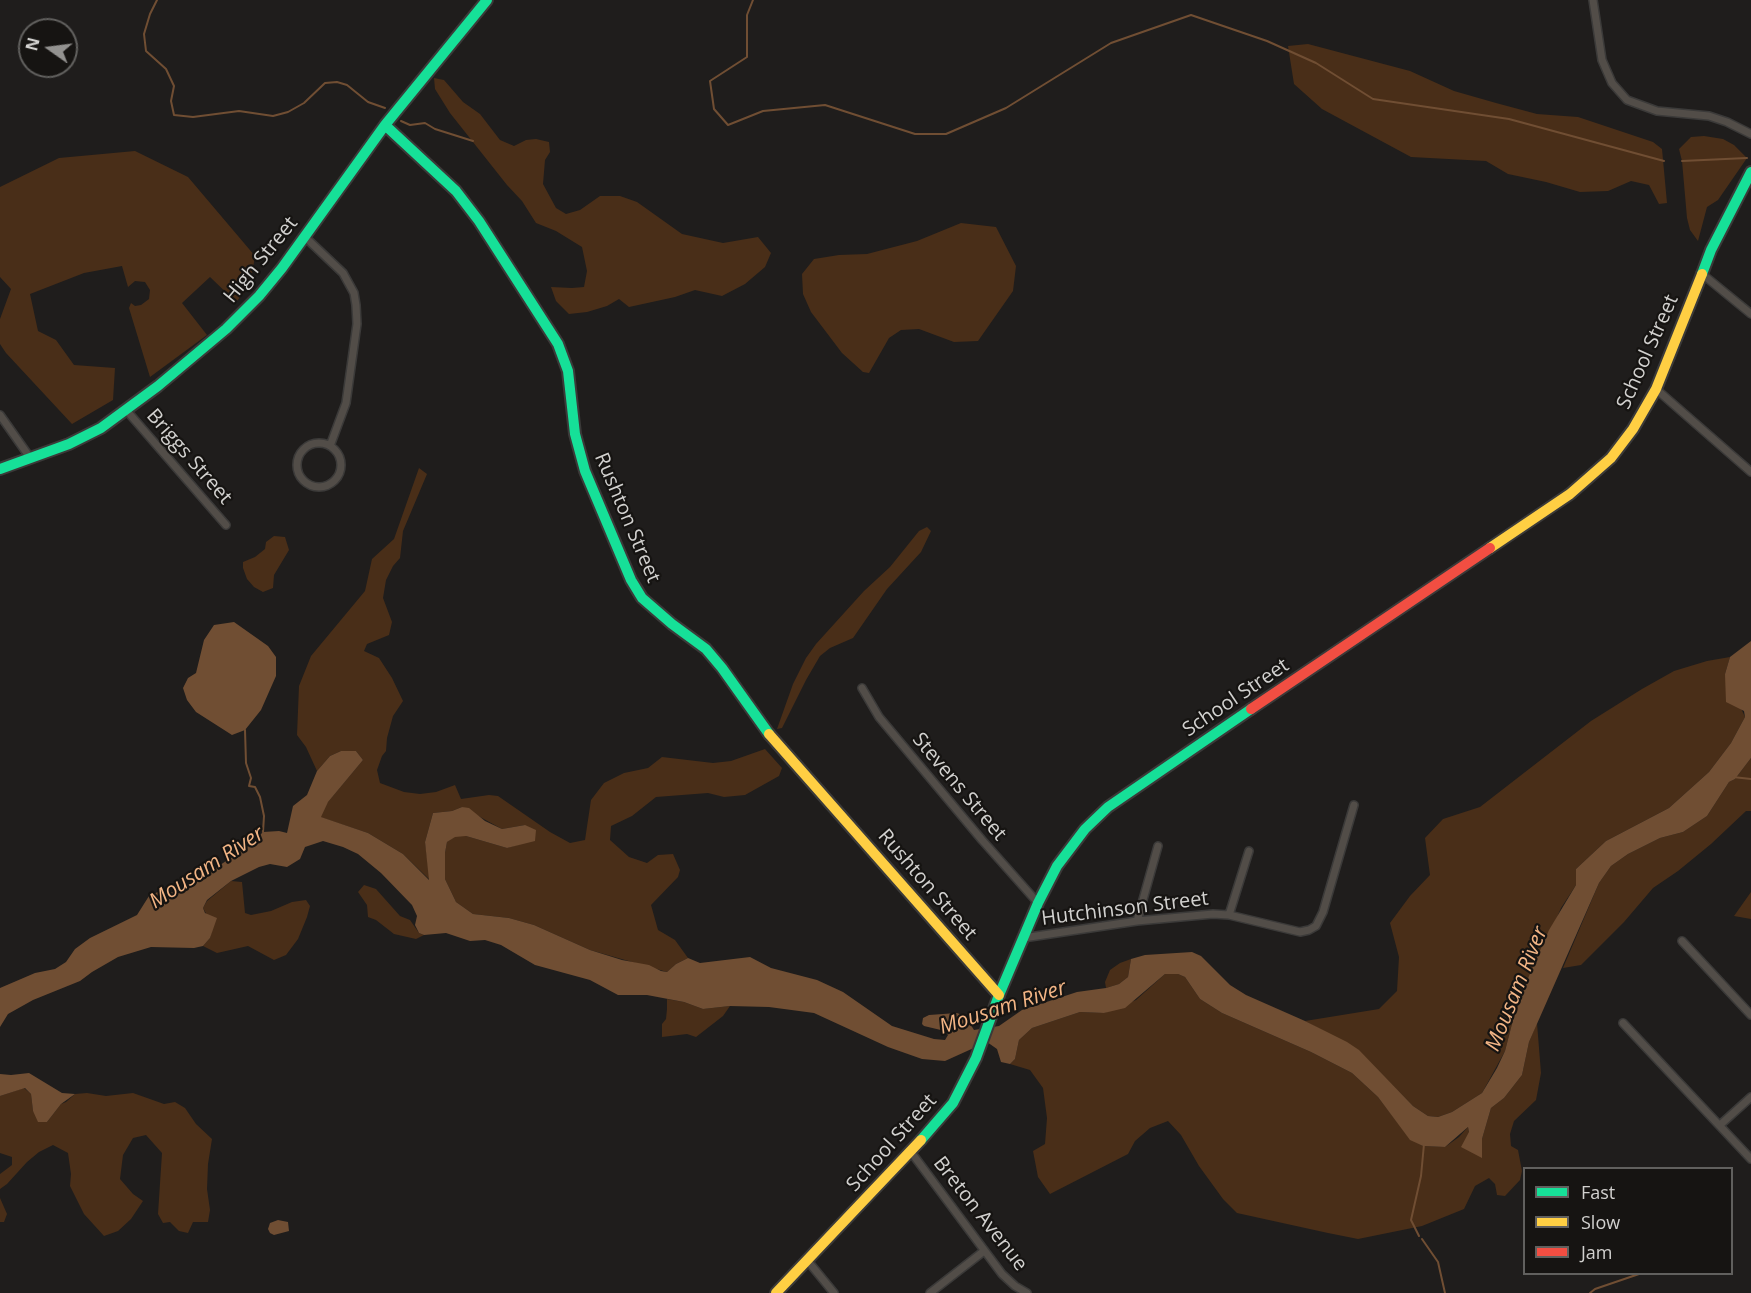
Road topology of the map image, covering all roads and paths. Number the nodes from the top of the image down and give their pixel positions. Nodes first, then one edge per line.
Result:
1 (487, 0) edge
2 (1593, 0) edge
3 (385, 125) junction
4 (1751, 134) edge
5 (1751, 172) edge
6 (304, 237) junction
7 (1701, 273) junction
8 (1751, 314) edge
9 (1656, 389) junction
10 (127, 411) junction
11 (0, 416) edge
12 (330, 446) junction
13 (31, 459) junction
14 (0, 469) edge
15 (1751, 472) edge
16 (226, 525) dead end
17 (862, 688) dead end
18 (1354, 805) dead end
19 (1158, 846) dead end
20 (1249, 851) dead end
21 (1038, 903) junction
22 (1229, 915) junction
23 (1137, 921) junction
24 (1023, 938) junction
25 (1682, 941) dead end
26 (999, 994) junction
27 (1751, 1015) edge
28 (1623, 1023) dead end
29 (1751, 1097) edge
30 (1720, 1125) junction
31 (911, 1152) junction
32 (1751, 1159) edge
33 (984, 1251) junction
34 (807, 1260) junction
35 (776, 1293) edge
36 (834, 1293) edge
37 (930, 1293) edge
38 (1027, 1293) edge

1 - 3 street, High Street
2 - 4 street
3 - 6 street, High Street
3 - 26 street, Rushton Street
5 - 7 street, School Street
6 - 10 street, High Street
6 - 12 street
7 - 8 street
7 - 9 street, School Street
9 - 15 street
9 - 21 street, School Street
10 - 13 street, High Street
10 - 16 street, Briggs Street
11 - 13 street
12 - 12 street
13 - 14 street, High Street
17 - 21 street, Stevens Street
18 - 22 street, Hutchinson Street
19 - 23 street
20 - 22 street
21 - 24 street, School Street
22 - 23 street, Hutchinson Street
23 - 24 street, Hutchinson Street
24 - 26 street, School Street
25 - 27 street
26 - 31 street, School Street
28 - 30 street
29 - 30 street
30 - 32 street
31 - 33 street, Breton Avenue
31 - 34 street, School Street
33 - 37 street
33 - 38 street, Breton Avenue
34 - 35 street, School Street
34 - 36 street

